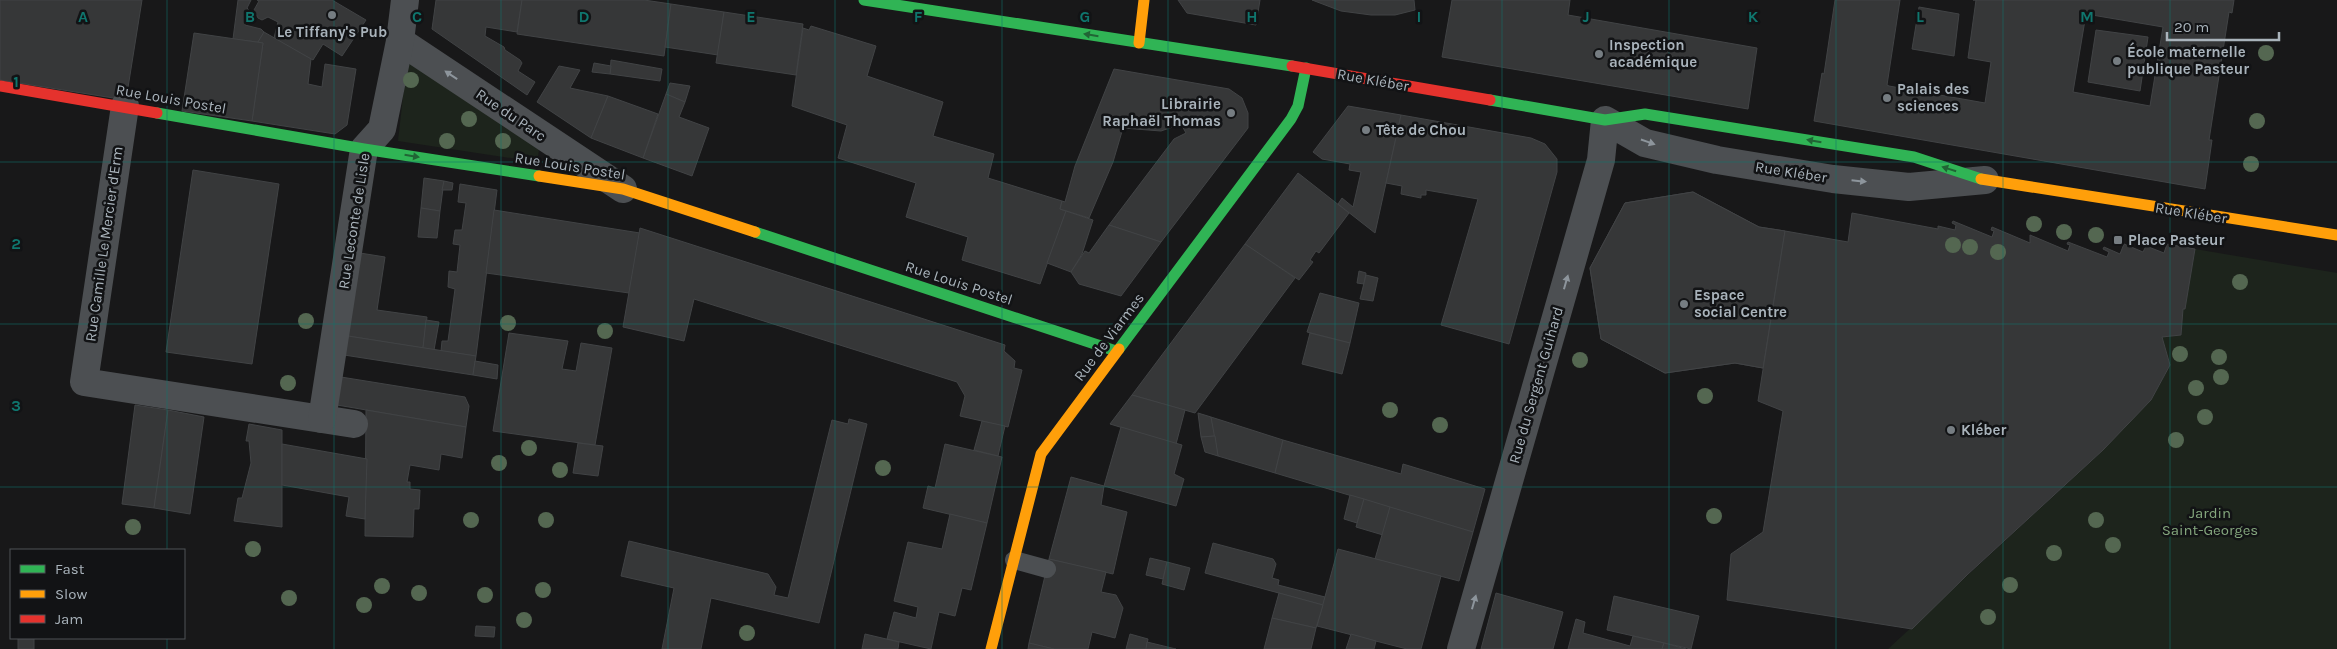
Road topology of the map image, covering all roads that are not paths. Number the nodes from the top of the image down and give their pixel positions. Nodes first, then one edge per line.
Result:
1 (406, 0) edge
2 (864, 0) edge
3 (1144, 0) edge
4 (400, 40) junction
5 (1139, 43) junction
6 (1306, 68) junction
7 (0, 86) edge
8 (125, 106) junction
9 (1605, 120) junction
10 (364, 148) junction
11 (1985, 180) joint
12 (623, 189) junction
13 (2337, 235) edge
14 (1116, 352) junction
15 (322, 420) junction
16 (354, 424) dead end
17 (1014, 560) junction
18 (1047, 569) dead end
19 (994, 648) edge
20 (1461, 649) edge

1 - 4 street, Rue Leconte de Lisle
5 -> 2 street, Rue Kléber
3 - 5 street
4 - 10 street, Rue Leconte de Lisle
12 -> 4 street, Rue du Parc
5 - 6 street, Rue Kléber
6 - 9 street, Rue Kléber
6 - 14 street, Rue de Viarmes
7 - 8 street, Rue Louis Postel
8 - 10 street, Rue Louis Postel
8 - 15 street, Rue Camille Le Mercier d'Erm
9 - 11 street, Rue Kléber
20 -> 9 street, Rue du Sergent Guihard
10 -> 12 street, Rue Louis Postel
10 - 15 street, Rue Leconte de Lisle
11 - 13 street, Rue Kléber
12 - 14 street, Rue Louis Postel
14 - 17 street, Rue de Viarmes
15 - 16 street
17 - 18 lane
17 - 19 street, Rue de Viarmes

